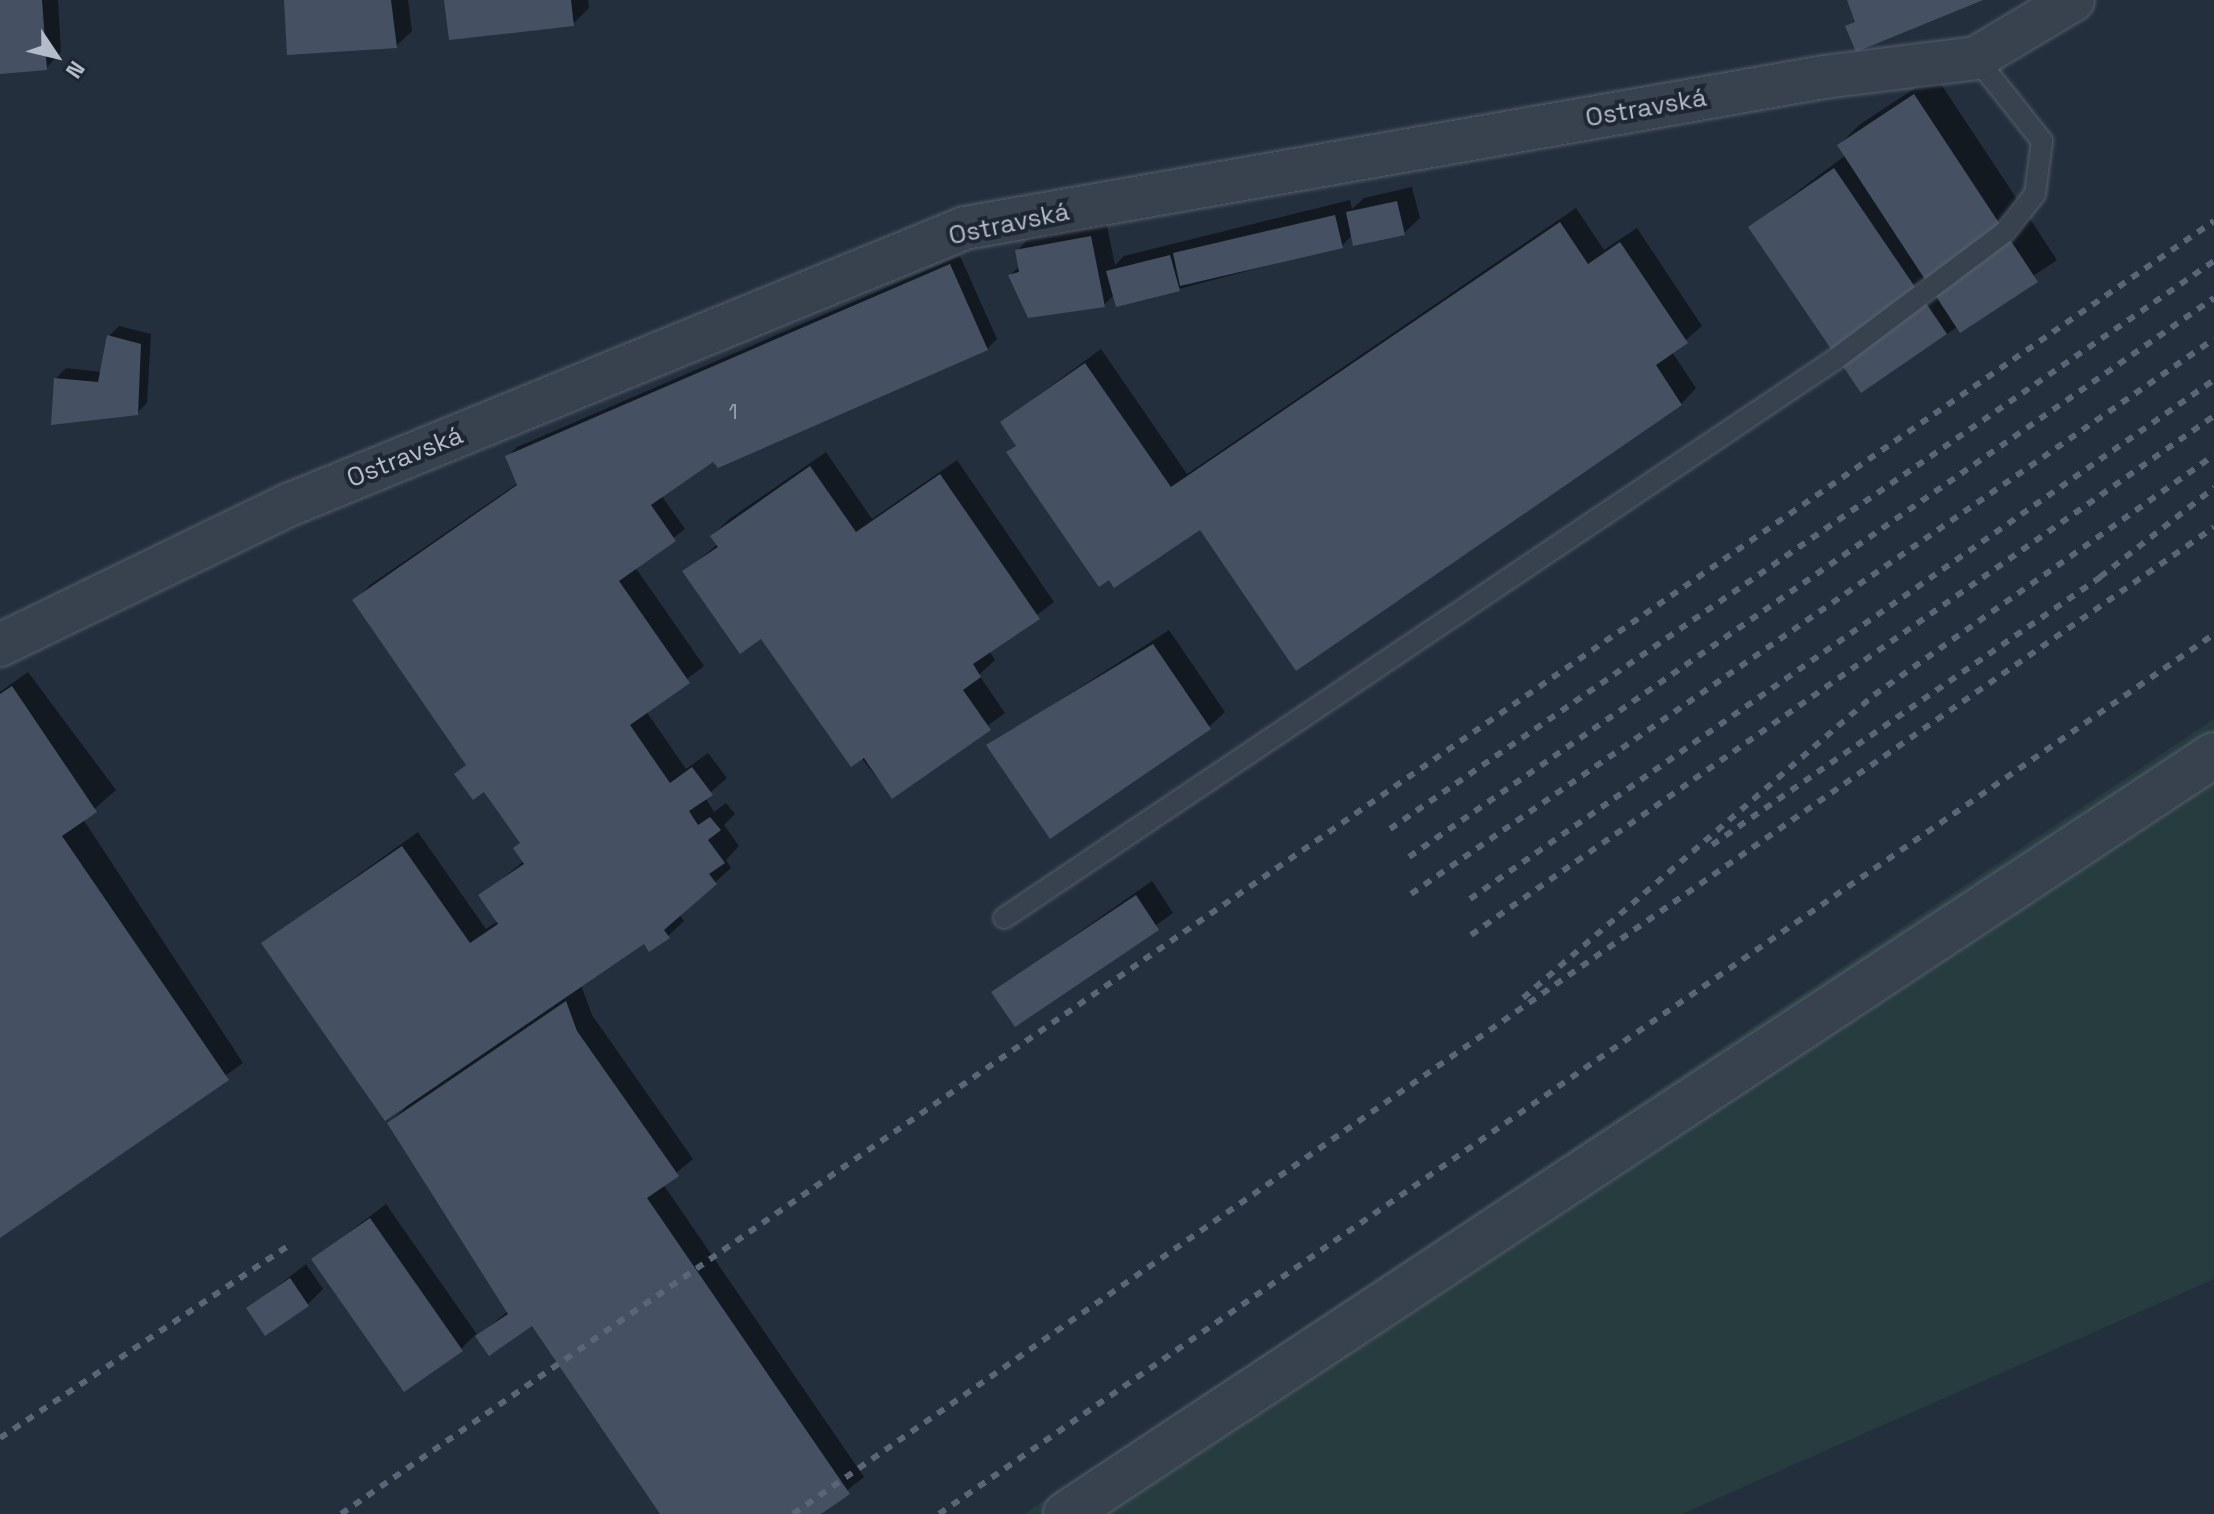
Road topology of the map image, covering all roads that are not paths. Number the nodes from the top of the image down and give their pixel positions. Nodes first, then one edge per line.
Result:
1 (2073, 0) edge
2 (1976, 58) junction
3 (0, 645) edge
4 (2214, 755) edge
5 (1004, 918) dead end
6 (1066, 1514) edge

1 - 2 street, Ostravská
2 - 3 street, Ostravská
2 - 5 lane
4 - 6 street

